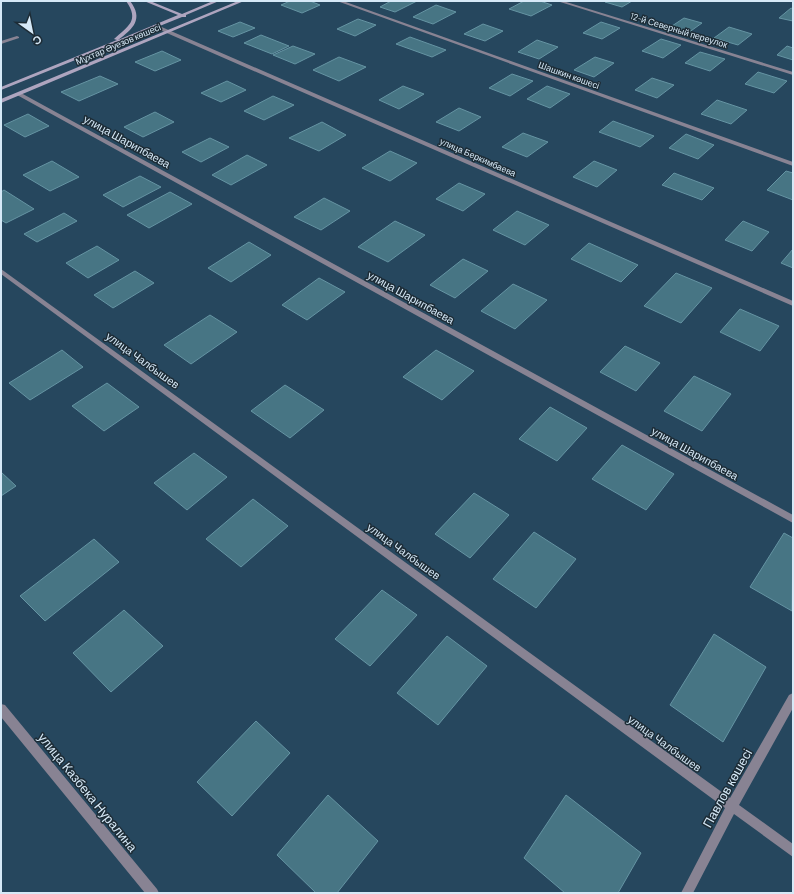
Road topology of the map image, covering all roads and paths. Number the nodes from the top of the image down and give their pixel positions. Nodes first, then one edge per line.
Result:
1 (128, 1) edge
2 (146, 1) edge
3 (217, 1) edge
4 (242, 1) edge
5 (339, 1) edge
6 (559, 1) edge
7 (182, 15) junction
8 (196, 20) junction
9 (155, 26) junction
10 (168, 32) junction
11 (17, 37) dead end
12 (1, 43) edge
13 (102, 48) junction
14 (793, 74) edge
15 (1, 89) edge
16 (19, 94) junction
17 (1, 101) edge
18 (793, 164) edge
19 (1, 271) edge
20 (793, 304) edge
21 (793, 519) edge
22 (793, 698) edge
23 (1, 709) edge
24 (732, 806) junction
25 (793, 851) edge
26 (153, 893) edge
27 (687, 893) edge

1 - 13 main road
2 - 7 main road
3 - 7 main road, Мұхтар Әуезов көшесі
4 - 8 main road, Мұхтар Әуезов көшесі
5 - 18 street, Шашкин көшесі
6 - 14 street, 12-й Северный переулок
7 - 8 main road
7 - 9 main road, Мұхтар Әуезов көшесі
8 - 10 main road, Мұхтар Әуезов көшесі
9 - 10 street, улица Беркимбаева
9 - 13 main road, Мұхтар Әуезов көшесі
10 - 16 main road, Мұхтар Әуезов көшесі
10 - 20 street, улица Беркимбаева
11 - 12 street
13 - 15 main road, Мұхтар Әуезов көшесі
16 - 17 main road, Мұхтар Әуезов көшесі
16 - 21 street, улица Шарипбаева
19 - 24 street, улица Чалбышев
22 - 24 street, Павлов көшесі
23 - 26 street, улица Казбека Нуралина
24 - 25 street, улица Чалбышев
24 - 27 street, Павлов көшесі

